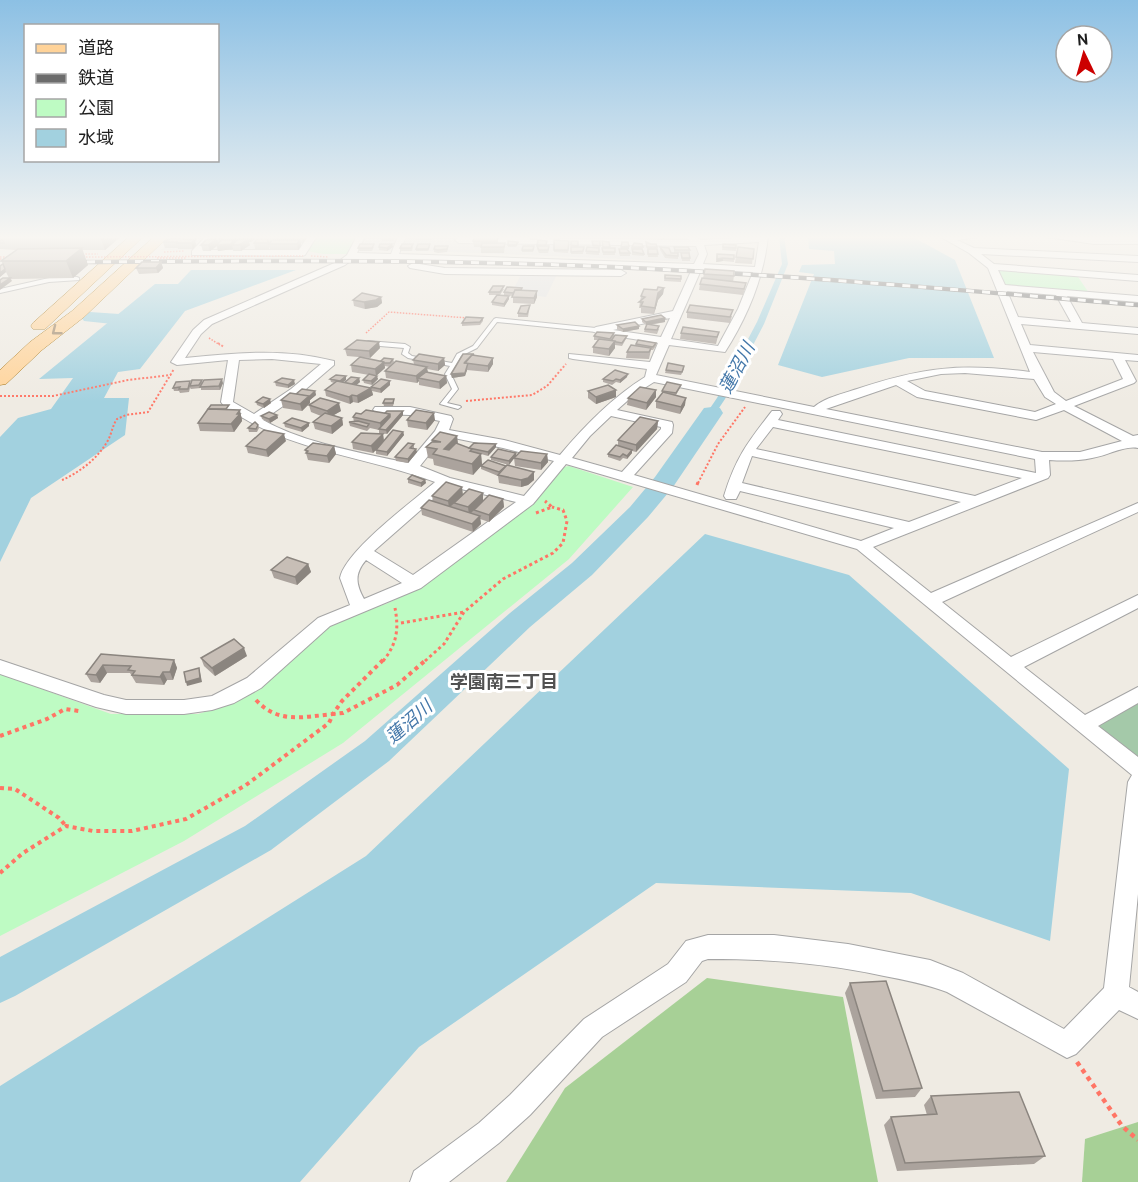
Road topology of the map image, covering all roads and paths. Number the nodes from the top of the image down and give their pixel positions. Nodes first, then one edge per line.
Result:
1 (77, 291) edge
2 (103, 291) edge
3 (275, 291) edge
4 (687, 291) edge
5 (751, 291) edge
6 (1002, 291) edge
7 (1022, 291) edge
8 (1062, 297) junction
9 (1138, 299) edge
10 (1138, 308) edge
11 (678, 313) junction
12 (496, 320) junction
13 (1016, 320) junction
14 (1078, 326) junction
15 (597, 330) junction
16 (1138, 331) edge
17 (197, 332) junction
18 (666, 342) junction
19 (356, 343) joint
20 (1028, 348) junction
21 (234, 356) junction
22 (573, 356) joint
23 (1117, 356) junction
24 (1138, 358) edge
25 (177, 362) junction
26 (0, 364) edge
27 (453, 364) junction
28 (653, 372) junction
29 (171, 375) junction
30 (1038, 376) junction
31 (0, 380) edge
32 (898, 381) junction
33 (0, 396) edge
34 (744, 397) junction
35 (784, 405) junction
36 (1064, 405) junction
37 (458, 407) junction
38 (379, 410) edge
39 (816, 411) junction
40 (609, 412) junction
41 (447, 419) junction
42 (254, 420) junction
43 (769, 422) junction
44 (441, 432) junction
45 (1136, 441) edge
46 (748, 451) junction
47 (1042, 456) junction
48 (563, 460) junction
49 (411, 468) junction
50 (1037, 477) junction
51 (631, 479) junction
52 (62, 480) dead end
53 (446, 481) junction
54 (735, 486) junction
55 (690, 497) junction
56 (528, 501) junction
57 (976, 501) junction
58 (552, 507) dead end
59 (1138, 507) edge
60 (726, 508) junction
61 (910, 527) junction
62 (862, 546) junction
63 (364, 552) junction
64 (415, 584) junction
65 (929, 601) junction
66 (1138, 601) edge
67 (394, 605) dead end
68 (360, 608) junction
69 (464, 612) junction
70 (401, 623) junction
71 (1010, 666) junction
72 (0, 667) edge
73 (1138, 694) edge
74 (258, 701) dead end
75 (66, 705) dead end
76 (333, 714) junction
77 (1083, 724) junction
78 (0, 736) edge
79 (1138, 769) edge
80 (1138, 782) edge
81 (0, 788) edge
82 (66, 826) junction
83 (1134, 855) edge
84 (0, 873) edge
85 (1127, 1000) edge
86 (1067, 1045) junction
87 (1138, 1140) edge
88 (425, 1182) edge

1 - 26 main road
2 -> 31 main road
3 - 17 street
4 - 11 street
5 - 18 street
6 - 13 street
7 - 8 street
8 - 9 street
8 - 10 street
8 - 14 street
11 - 15 street
11 - 18 street
12 - 15 lane
12 - 19 path
12 - 27 lane
13 - 14 street
13 - 20 street
14 - 16 street
15 - 18 street
17 - 21 path
17 - 25 street
18 - 28 street
19 - 27 lane
20 - 23 street
20 - 30 street
21 - 25 street
21 - 42 street
21 - 42 street
22 - 28 street
22 - 37 path
23 - 24 street
23 - 36 street
25 - 29 path
27 - 37 lane
28 - 34 street
28 - 40 street
29 - 33 path
29 - 52 path
30 - 32 street
30 - 36 street
32 - 36 street
32 - 39 street
34 - 35 street
34 - 55 path
35 - 39 street
35 - 43 street
36 - 45 street
37 - 41 lane
38 - 41 street
39 - 47 street
40 - 48 street
40 - 51 street
41 - 44 street
42 - 49 street
43 - 46 street
43 - 50 street
44 - 48 street
44 - 49 street
45 - 47 street
46 - 54 street
46 - 57 street
47 - 50 street
48 - 51 street
48 - 56 street
49 - 53 street
50 - 57 street
51 - 55 street
53 - 56 street
53 - 63 street
54 - 60 street
54 - 61 street
55 - 60 street
56 - 64 street
57 - 61 street
58 - 69 path
59 - 65 street
60 - 62 street
61 - 62 street
62 - 65 street
63 - 64 street
63 - 68 street
64 - 68 street
65 - 71 street
66 - 71 street
67 - 70 path
68 - 72 street
69 - 70 path
69 - 76 path
70 - 76 path
71 - 77 street
73 - 77 street
74 - 76 path
75 - 78 path
76 - 82 path
77 - 79 street
80 - 83 street
81 - 82 path
82 - 84 path
83 - 85 street
85 - 86 street
86 - 87 path
86 - 88 street

